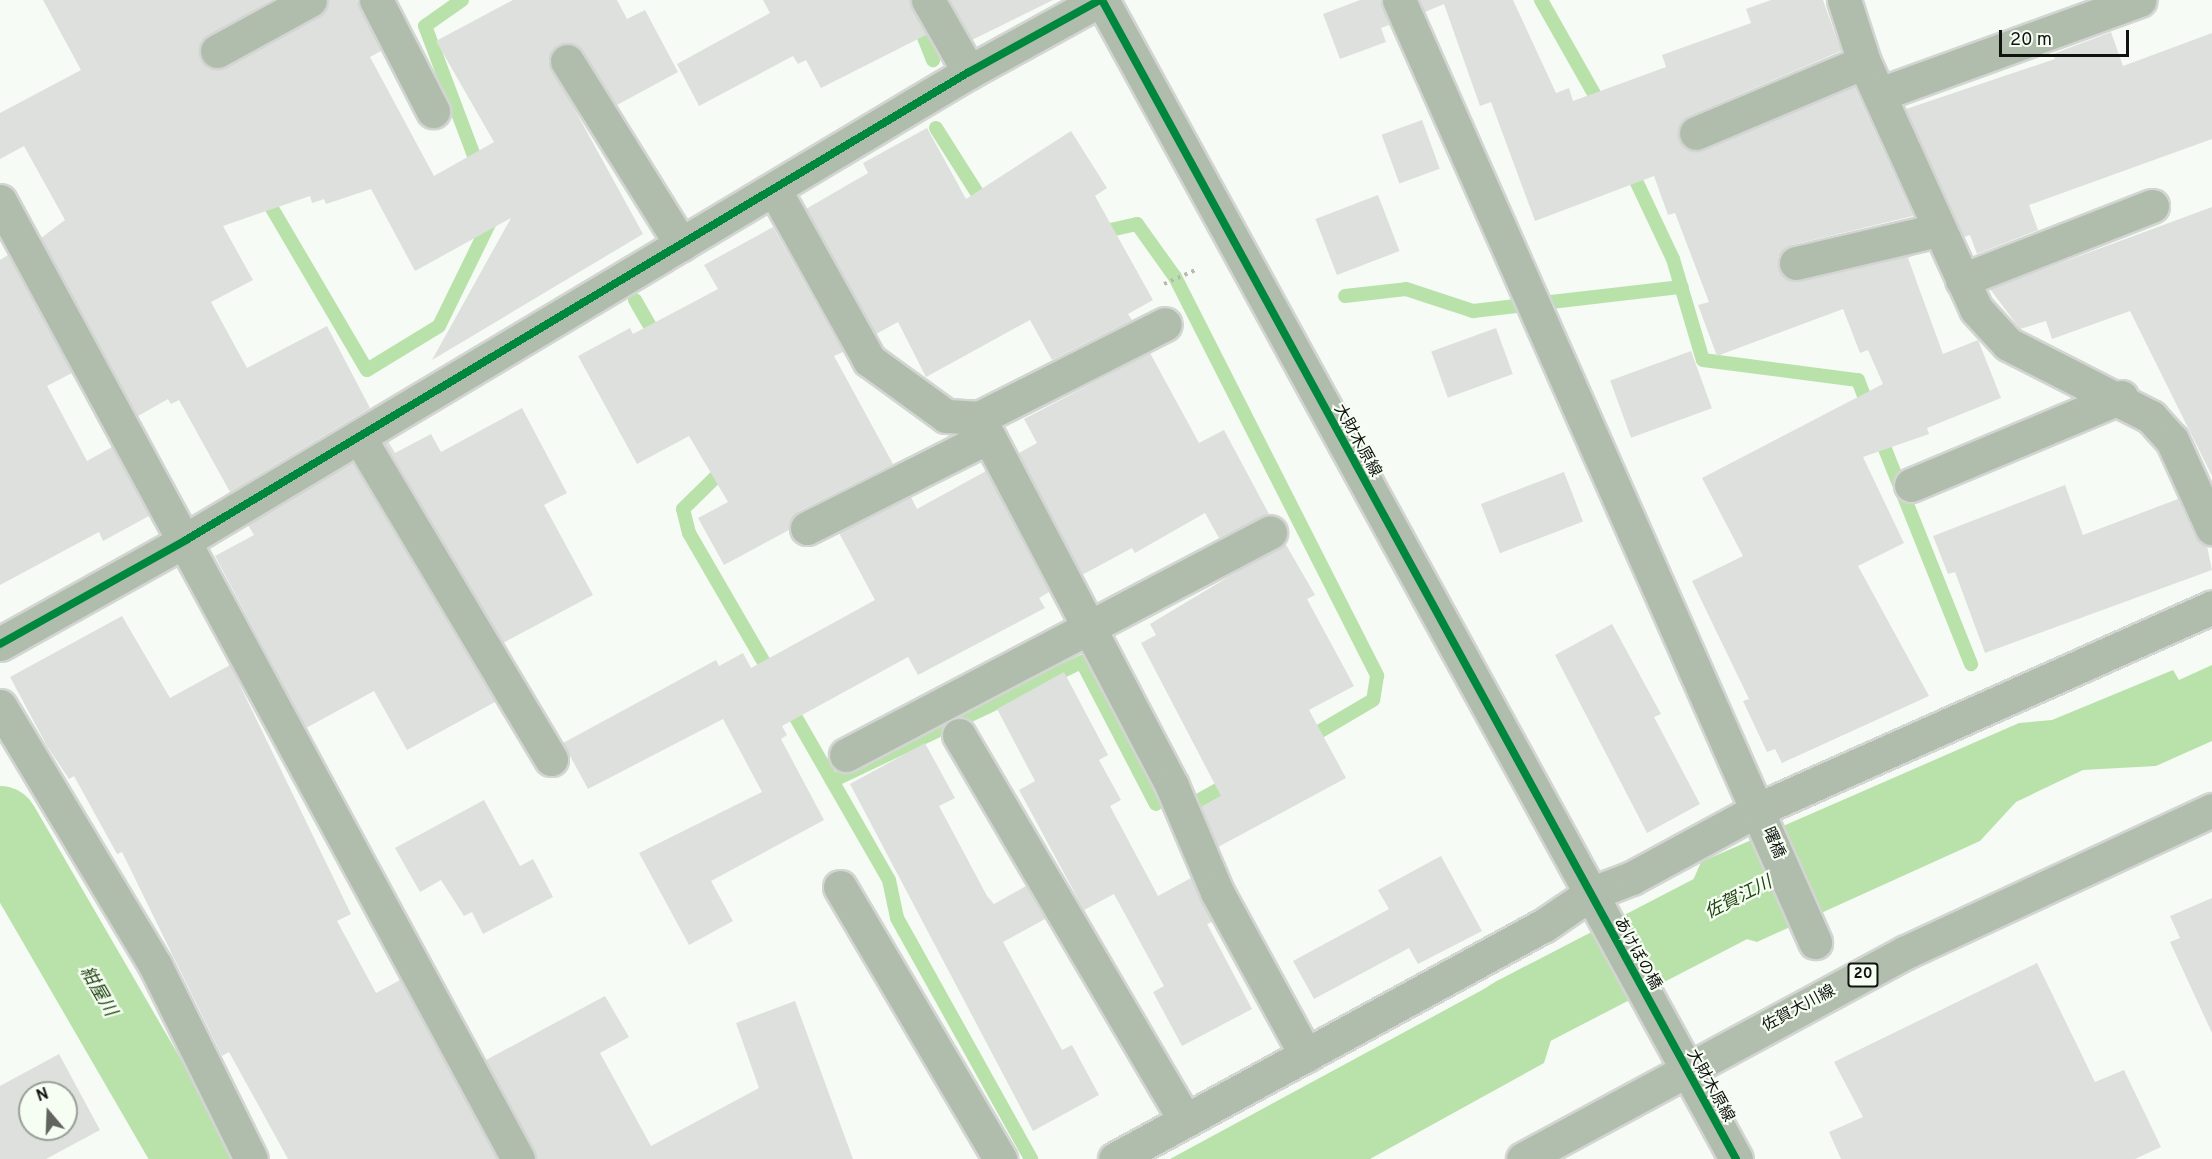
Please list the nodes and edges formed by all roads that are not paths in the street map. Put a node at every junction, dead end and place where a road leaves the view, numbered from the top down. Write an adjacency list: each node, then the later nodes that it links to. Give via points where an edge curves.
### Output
1 (310, 0): 8 (street)
2 (376, 0): 13 (street)
3 (928, 0): 11 (street)
4 (1101, 0): 11 (street); 41 (street, 大財木原線)
5 (1399, 0): 38 (street, 曙橋)
6 (1844, 0): 10 (street)
7 (2139, 0): 12 (street)
8 (218, 51)
9 (567, 61): 19 (street)
10 (1864, 62): 12 (street); 14 (street)
11 (969, 72): 15 (street)
12 (1880, 94): 18 (street)
13 (433, 111)
14 (1696, 133)
15 (774, 189): 19 (street); 24 (street, via 869,360 946,416)
16 (0, 201): 30 (street)
17 (2152, 206): 21 (street)
18 (1938, 230): 20 (street); 21 (street)
19 (681, 244): 25 (street)
20 (1796, 263)
21 (1962, 280): 23 (street, via 1976,309 2008,344)
22 (1165, 324): 24 (street)
23 (2121, 397): 26 (street); 28 (street, via 2151,417 2172,440)
24 (984, 428): 27 (street); 32 (street)
25 (359, 437): 30 (street); 37 (street)
26 (1911, 485)
27 (807, 528)
28 (2212, 528)
29 (1270, 532): 32 (street)
30 (186, 540): 33 (street); 48 (street)
31 (2212, 607): 38 (street)
32 (1090, 626): 36 (street); 44 (street, via 1172,786 1217,892)
33 (0, 644)
34 (0, 706): 47 (street, via 155,965)
35 (959, 735): 46 (street)
36 (846, 755)
37 (551, 759)
38 (1759, 809): 41 (street, via 1632,878); 42 (street, 曙橋)
39 (2212, 810): 45 (main road, 佐賀大川線 / 20, via 1906,952)
40 (840, 887): 49 (street)
41 (1590, 894): 43 (street, あけぼの橋); 44 (street, via 1543,927)
42 (1815, 942)
43 (1662, 1027): 45 (street, 大財木原線)
44 (1306, 1055): 46 (street)
45 (1687, 1073): 51 (main road, 佐賀大川線 / 20); 52 (street, 大財木原線)
46 (1185, 1120): 50 (street)
47 (250, 1159)
48 (518, 1159)
49 (1000, 1159)
50 (1115, 1159)
51 (1522, 1159)
52 (1736, 1159)

